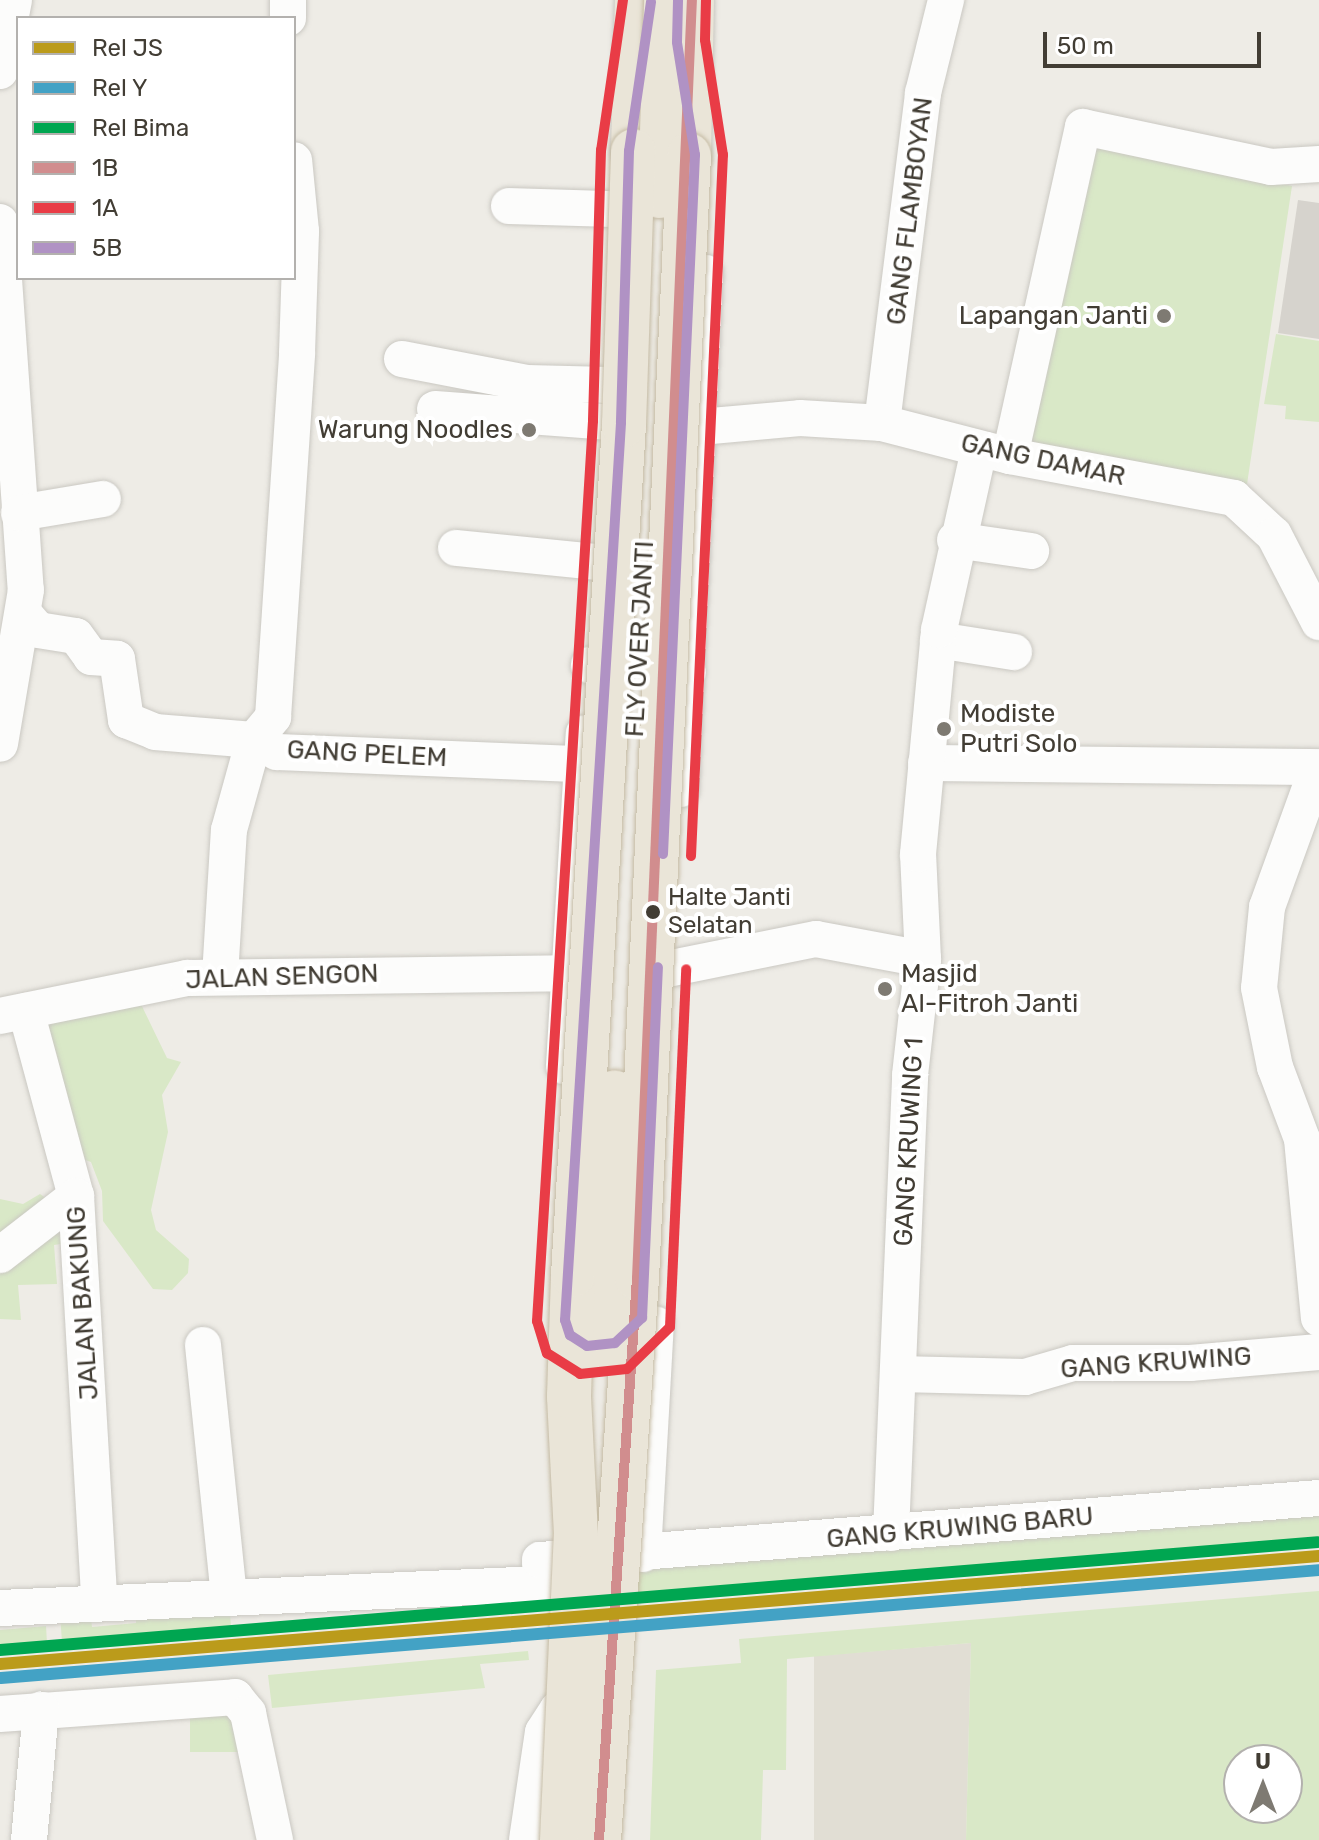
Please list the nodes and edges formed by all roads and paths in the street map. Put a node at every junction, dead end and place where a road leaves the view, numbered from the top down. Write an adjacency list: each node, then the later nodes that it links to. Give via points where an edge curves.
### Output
1 (14, 0): 7 (street)
2 (637, 0): 6 (highway)
3 (666, 0): 53 (highway, FLY OVER JANTI, bridge, via 652,426)
4 (946, 0): 17 (street, GANG FLAMBOYAN, via 923,93)
5 (691, 20): 18 (street, via 709,154); 66 (highway, bridge, via 637,1278 615,1533)
6 (636, 43): 11 (street, via 615,150); 53 (highway, bridge, via 624,425 573,1275 569,1396)
7 (0, 71)
8 (1319, 164): 19 (street, GANG KRUWING 1, via 1271,167 1083,127)
9 (296, 180): 32 (street, via 301,231 297,337 273,717)
10 (509, 206): 11 (street)
11 (613, 209): 14 (street)
12 (0, 222): 21 (street)
13 (402, 359): 14 (street, via 527,383)
14 (609, 385): 16 (street)
15 (435, 409): 16 (street)
16 (607, 422): 25 (street)
17 (882, 423): 18 (street, GANG DAMAR, via 800,418); 19 (street, GANG DAMAR)
18 (700, 427): 31 (street)
19 (995, 452): 22 (street, GANG KRUWING 1); 27 (street, GANG DAMAR, via 1234,498 1274,535)
20 (103, 499): 21 (street)
21 (19, 513): 26 (street)
22 (955, 540): 24 (street); 28 (street, GANG KRUWING 1)
23 (456, 548): 25 (street)
24 (1031, 551)
25 (597, 562): 30 (street)
26 (26, 616): 32 (street, GANG PELEM, via 38,630 76,636 91,657 117,659 126,720 155,732); 33 (street)
27 (1319, 622)
28 (938, 640): 29 (street); 34 (street, GANG KRUWING 1)
29 (1014, 652)
30 (589, 665): 31 (street); 35 (street)
31 (688, 672): 38 (street)
32 (254, 740): 35 (street, GANG PELEM, via 277,752); 40 (street, via 229,830)
33 (0, 744)
34 (926, 763): 36 (street); 37 (street, GANG KRUWING 1, via 918,854)
35 (582, 764): 39 (street)
36 (1318, 768): 42 (street, via 1267,907 1259,988 1275,1067)
37 (923, 959): 38 (street, via 816,939); 50 (street, GANG KRUWING 1, via 910,1075)
38 (672, 968): 47 (street)
39 (569, 973): 40 (street, JALAN SENGON); 46 (street)
40 (220, 976): 41 (street, JALAN SENGON)
41 (13, 1014): 43 (street, JALAN BAKUNG)
42 (1314, 1190): 45 (street)
43 (76, 1196): 44 (street); 56 (street, JALAN BAKUNG)
44 (0, 1255)
45 (1319, 1318)
46 (551, 1322): 47 (street, via 568,1354 604,1362 641,1343); 53 (street)
47 (656, 1324): 53 (street); 54 (street)
48 (203, 1345): 55 (street)
49 (1319, 1352): 50 (street, GANG KRUWING, via 1190,1363 1073,1363 1025,1377)
50 (898, 1374): 52 (street, GANG KRUWING 1)
51 (1319, 1498): 52 (street, GANG KRUWING BARU)
52 (891, 1533): 54 (street, GANG KRUWING BARU)
53 (586, 1550): 54 (street, GANG KRUWING BARU); 55 (street, GANG KRUWING BARU, via 540,1560 541,1584); 64 (highway, bridge)
54 (643, 1554)
55 (229, 1596): 56 (street)
56 (99, 1600): 57 (street)
57 (0, 1608)
58 (41, 1710): 59 (street); 60 (street); 61 (street, via 235,1697 248,1713)
59 (0, 1714)
60 (29, 1840)
61 (275, 1840)
62 (527, 1840): 67 (street, via 543,1732 568,1705 587,1718 596,1736)
63 (553, 1840): 65 (street)
64 (562, 1840)
65 (579, 1840)
66 (599, 1840)
67 (616, 1840)

